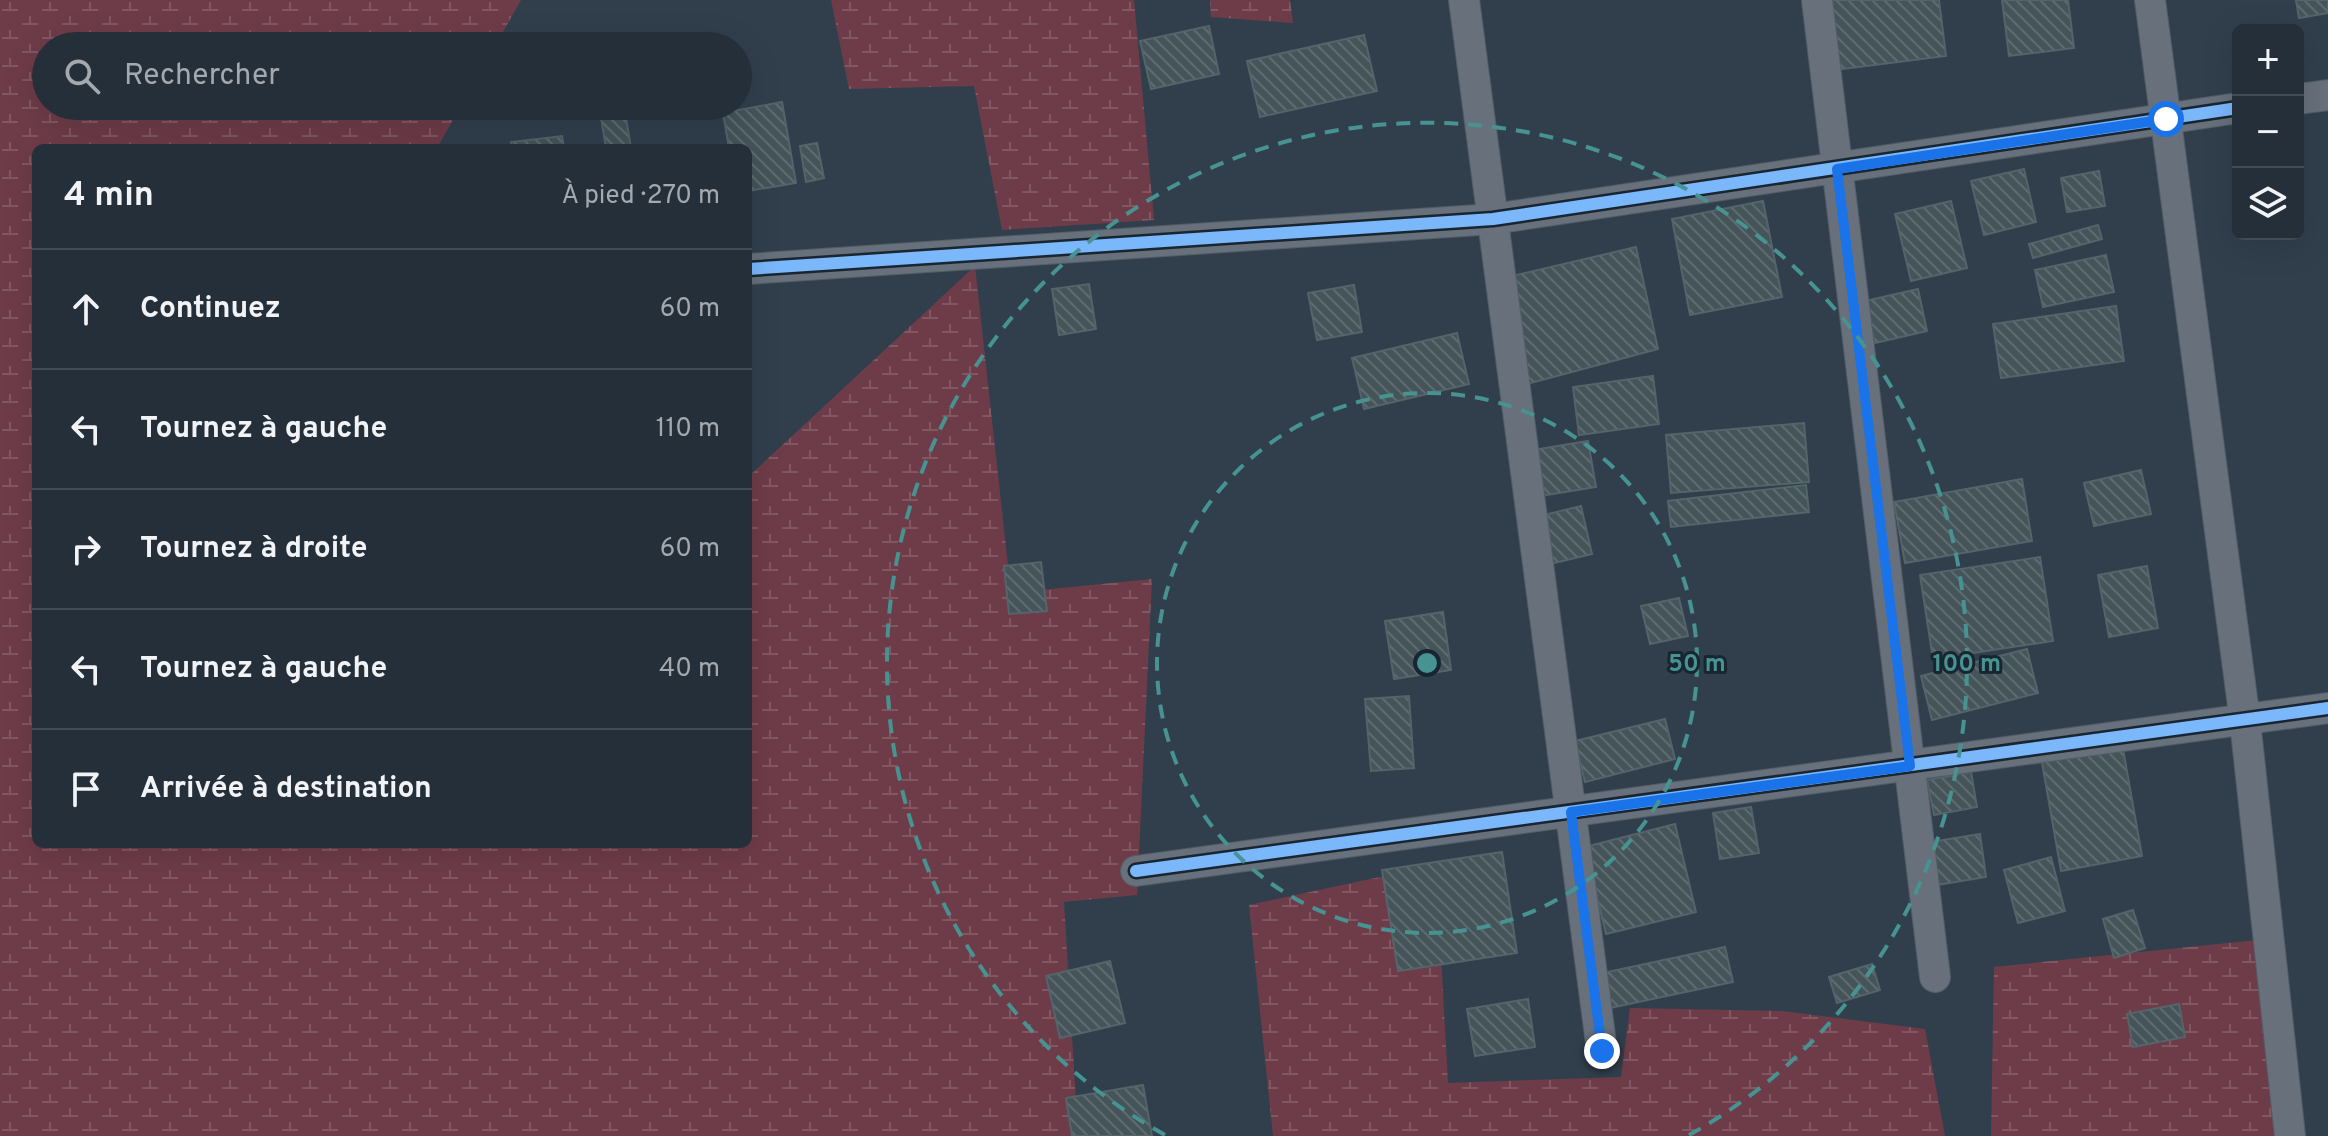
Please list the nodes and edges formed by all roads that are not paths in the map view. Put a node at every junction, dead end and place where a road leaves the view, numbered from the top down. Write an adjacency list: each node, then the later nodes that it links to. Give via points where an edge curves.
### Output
1 (1464, 0): 9 (street)
2 (1817, 0): 8 (street)
3 (2150, 0): 7 (street)
4 (2328, 95): 5 (street)
5 (2304, 98)
6 (2232, 109): 7 (street)
7 (2166, 119): 8 (street); 12 (street)
8 (1837, 169): 9 (street); 13 (street)
9 (1493, 219): 10 (street); 14 (street)
10 (752, 269)
11 (2328, 708): 12 (street)
12 (2245, 721): 13 (street); 18 (street)
13 (1910, 766): 14 (street); 16 (street)
14 (1571, 812): 15 (street); 17 (street)
15 (1136, 871)
16 (1935, 977)
17 (1602, 1051)
18 (2290, 1136)

